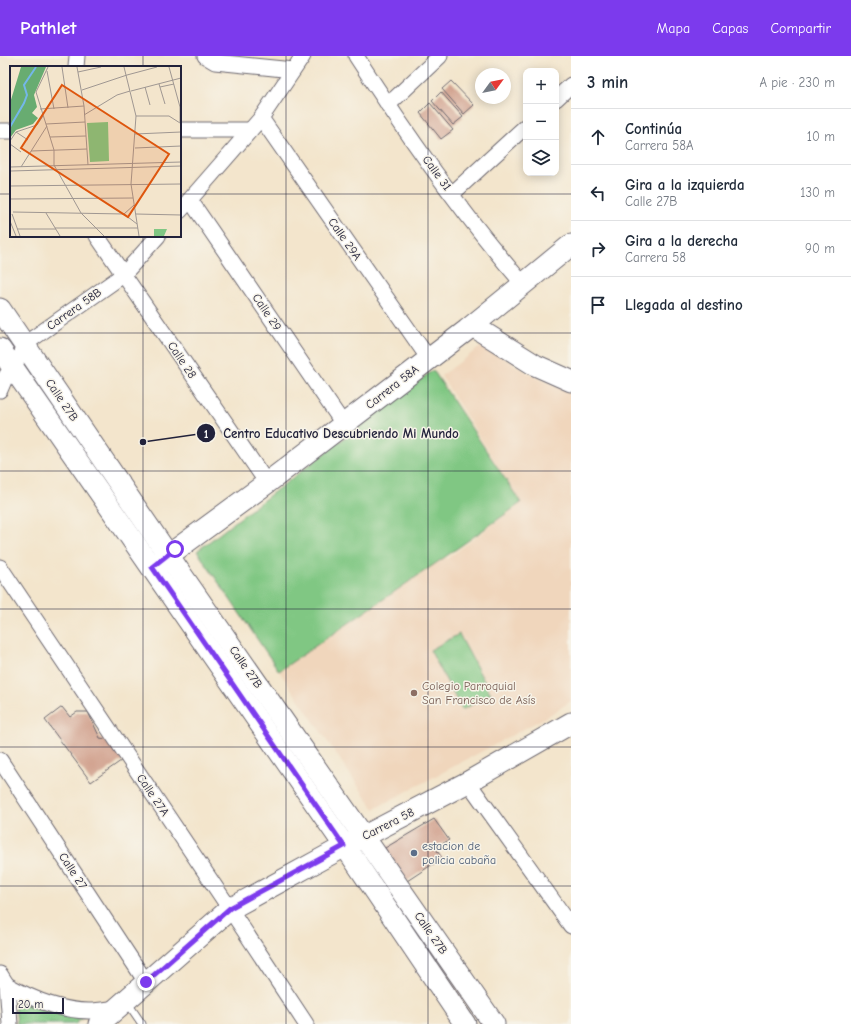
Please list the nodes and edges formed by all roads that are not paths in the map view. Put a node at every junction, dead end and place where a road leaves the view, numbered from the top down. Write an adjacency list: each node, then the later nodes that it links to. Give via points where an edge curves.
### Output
1 (77, 56): 6 (street)
2 (205, 56): 7 (street, via 215,62)
3 (303, 56): 7 (street)
4 (356, 56): 10 (street, Calle 31)
5 (440, 56): 10 (street)
6 (76, 66)
7 (293, 70): 11 (street)
8 (571, 85): 9 (street)
9 (559, 96)
10 (388, 105): 15 (street, Calle 31)
11 (261, 118): 14 (street); 26 (street, Calle 29A)
12 (523, 129): 15 (street)
13 (181, 130): 14 (street)
14 (250, 130): 16 (street)
15 (452, 194): 21 (street, Calle 31)
16 (185, 205): 30 (street, Calle 29)
17 (98, 237): 20 (street, Calle 28)
18 (157, 237): 20 (street, Carrera 58B)
19 (571, 245): 21 (main road, Carrera 58A)
20 (124, 275): 24 (street, Carrera 58B, via 32,339); 31 (street, Calle 28)
21 (524, 285): 23 (main road, Carrera 58A)
22 (0, 309): 24 (main road, Calle 27B)
23 (473, 326): 26 (main road, Carrera 58A); 28 (main road, via 535,365)
24 (26, 348): 27 (street, Carrera 58B); 32 (main road, Calle 27B)
25 (0, 349): 27 (main road, Calle 27B)
26 (429, 359): 30 (main road, Carrera 58A)
27 (12, 366): 29 (street, Carrera 58B); 32 (main road, Calle 27B)
28 (571, 381)
29 (0, 390)
30 (344, 425): 31 (main road, Carrera 58A)
31 (267, 483): 32 (main road, Carrera 58A)
32 (160, 561): 37 (main road, Calle 27B); 38 (main road, Calle 27B)
33 (0, 567): 39 (street, Calle 27A)
34 (569, 729): 36 (main road, Carrera 58)
35 (0, 760): 42 (street, Calle 27)
36 (468, 782): 37 (main road, Carrera 58); 40 (street)
37 (364, 836): 38 (main road, Carrera 58); 49 (main road, Calle 27B)
38 (344, 846): 39 (main road, Carrera 58); 48 (main road, Calle 27B)
39 (230, 908): 42 (main road, Carrera 58); 47 (street, Calle 27A)
40 (571, 926)
41 (3, 980): 43 (street, via 26,996 47,1004 89,1011); 44 (street)
42 (146, 982): 43 (main road, Carrera 58)
43 (122, 1004): 45 (main road, Carrera 58); 46 (lane)
44 (10, 1024)
45 (100, 1024)
46 (142, 1024)
47 (306, 1024)
48 (465, 1024)
49 (494, 1024)

